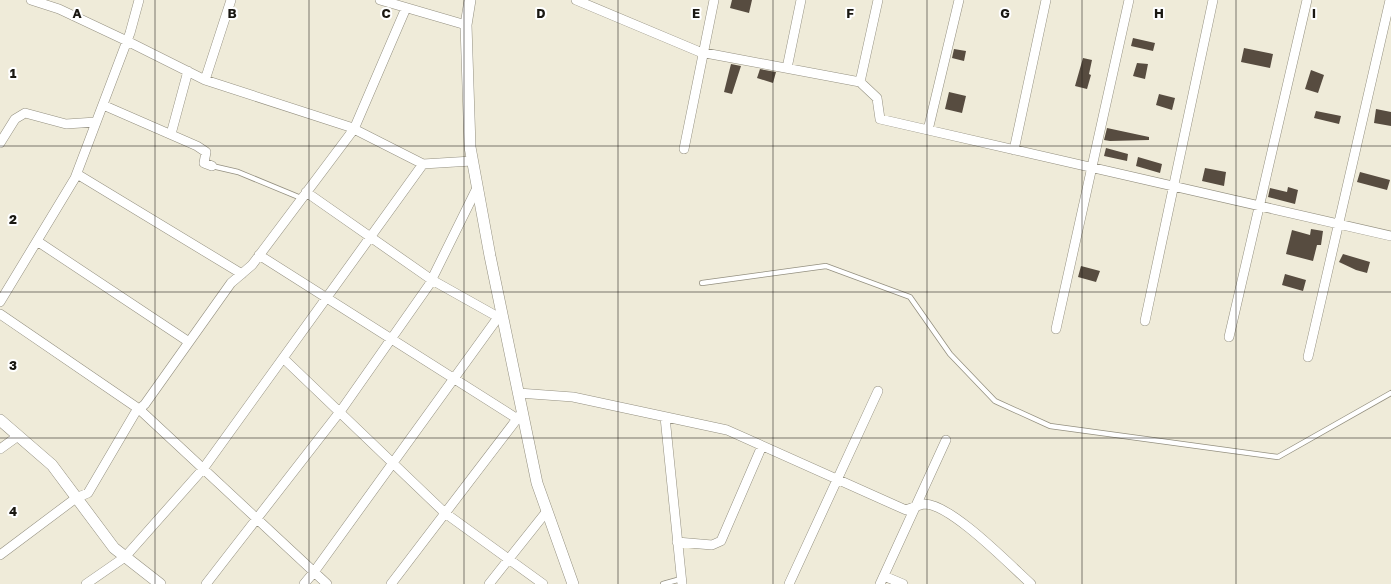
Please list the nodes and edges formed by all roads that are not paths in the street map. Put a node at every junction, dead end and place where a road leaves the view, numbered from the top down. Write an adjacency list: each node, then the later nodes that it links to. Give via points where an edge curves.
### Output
1 (30, 0): 18 (street, via 59,9)
2 (139, 0): 18 (street)
3 (231, 0): 22 (street)
4 (380, 0): 16 (street)
5 (470, 0): 17 (street)
6 (576, 0): 19 (street)
7 (714, 0): 19 (street)
8 (801, 0): 20 (street)
9 (878, 0): 23 (street)
10 (959, 0): 27 (street)
11 (1046, 0): 31 (street)
12 (1129, 0): 35 (street)
13 (1213, 0): 37 (street)
14 (1307, 0): 40 (street)
15 (1390, 0): 41 (street)
16 (406, 8): 17 (street); 26 (street)
17 (466, 25): 32 (street)
18 (127, 41): 21 (street); 24 (street)
19 (703, 52): 20 (street); 30 (street)
20 (787, 68): 23 (street)
21 (188, 71): 22 (street); 28 (street)
22 (205, 80): 26 (street)
23 (860, 82): 27 (street, via 878,98 880,119)
24 (103, 105): 25 (street); 28 (street)
25 (96, 122): 29 (street, via 66,124 25,113 15,119); 36 (street)
26 (354, 129): 33 (street); 39 (street)
27 (928, 130): 31 (street)
28 (171, 134): 34 (street, via 206,152 204,163)
29 (0, 142)
30 (684, 149)
31 (1014, 150): 35 (street)
32 (472, 161): 33 (street); 38 (street)
33 (423, 164): 43 (street)
34 (212, 166): 39 (lane, via 238,172)
35 (1092, 168): 37 (street); 54 (street)
36 (77, 174): 44 (street); 46 (street)
37 (1174, 187): 40 (street); 53 (street)
38 (477, 188): 47 (street); 52 (street)
39 (304, 195): 43 (street); 45 (street)
40 (1259, 206): 41 (street); 55 (street)
41 (1338, 224): 42 (street); 58 (street)
42 (1391, 236)
43 (370, 237): 47 (street); 49 (street)
44 (37, 241): 50 (street); 57 (street)
45 (259, 255): 46 (street); 49 (street)
46 (242, 274): 57 (street, via 231,283)
47 (432, 280): 52 (street); 56 (street)
48 (702, 283): 63 (lane, via 826,266 910,297 950,354 994,401 1050,426 1278,456)
49 (327, 298): 56 (street); 59 (street)
50 (0, 302)
51 (0, 314): 64 (street)
52 (500, 315): 60 (street); 62 (street)
53 (1145, 321)
54 (1056, 329)
55 (1229, 337)
56 (391, 339): 60 (street); 65 (street)
57 (190, 342): 64 (street)
58 (1308, 357)
59 (283, 358): 65 (street); 74 (street)
60 (454, 378): 66 (street); 73 (street)
61 (878, 391): 75 (street)
62 (518, 393): 66 (street); 67 (street, via 573,396)
63 (1391, 393)
64 (139, 409): 74 (street); 76 (street, via 134,413 88,493)
65 (339, 412): 73 (street); 80 (street)
66 (519, 416): 78 (street); 79 (street)
67 (665, 417): 71 (street, via 727,430); 81 (street)
68 (0, 420): 69 (street)
69 (18, 436): 72 (street); 76 (street, via 52,465)
70 (946, 440): 77 (street)
71 (762, 446): 75 (street); 81 (street, via 721,541 712,545)
72 (0, 449)
73 (393, 463): 79 (street); 85 (street)
74 (203, 469): 80 (street); 83 (street)
75 (838, 479): 77 (street, via 906,510); 98 (street)
76 (76, 498): 82 (street); 83 (street, via 114,548)
77 (915, 507): 86 (street); 100 (street, via 924,504 940,508 959,519)
78 (547, 511): 84 (street); 96 (street)
79 (445, 513): 84 (street); 93 (street)
80 (257, 519): 85 (street); 90 (street)
81 (677, 542): 87 (street)
82 (0, 555)
83 (125, 557): 88 (street); 89 (street)
84 (509, 559): 94 (street); 95 (street)
85 (314, 572): 91 (street); 92 (street)
86 (882, 580): 99 (street)
87 (681, 582): 97 (lane)
88 (86, 584)
89 (160, 584)
90 (206, 584)
91 (304, 584)
92 (327, 584)
93 (391, 584)
94 (489, 584)
95 (543, 584)
96 (573, 584)
97 (663, 584)
98 (790, 584)
99 (902, 584)
100 (1031, 584)

